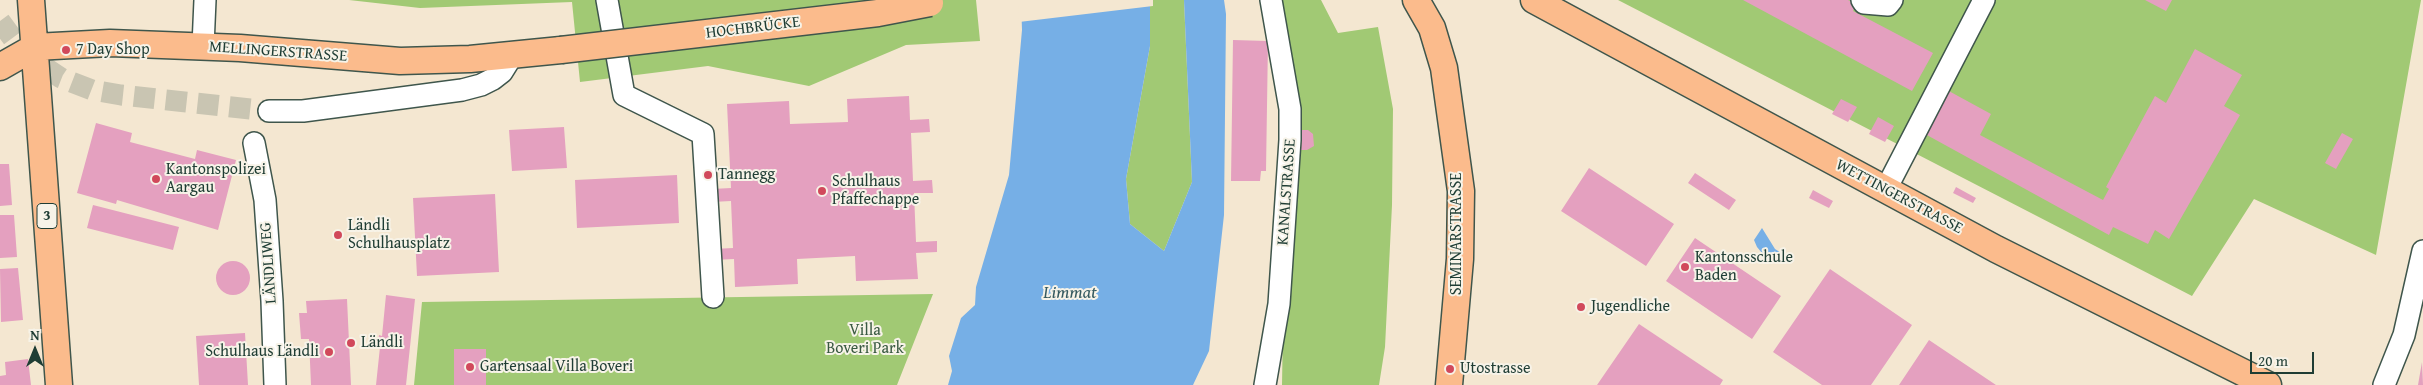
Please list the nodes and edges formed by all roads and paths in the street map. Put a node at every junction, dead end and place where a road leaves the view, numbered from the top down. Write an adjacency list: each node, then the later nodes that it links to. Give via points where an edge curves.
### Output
1 (31, 0): 12 (main road, 3)
2 (607, 0): 21 (street, via 624,95 703,134)
3 (944, 0): 13 (main road, HOCHBRÜCKE, bridge, via 878,13)
4 (1271, 0): 24 (street, KANALSTRASSE, via 1290,109 1290,140 1279,304)
5 (1416, 0): 25 (main road, SEMINARSTRASSE, via 1432,28 1444,68 1461,191 1460,259)
6 (1534, 0): 19 (main road, WETTINGERSTRASSE)
7 (1862, 0): 8 (street, via 1864,3 1888,5)
8 (1892, 0)
9 (1984, 0): 19 (street)
10 (207, 1): 11 (street)
11 (203, 46): 12 (main road, MELLINGERSTRASSE, via 110,43); 15 (main road, MELLINGERSTRASSE, via 400,61)
12 (36, 48): 14 (street); 16 (main road, MELLINGERSTRASSE); 22 (main road, 3)
13 (561, 50): 15 (main road, MELLINGERSTRASSE)
14 (0, 54)
15 (512, 56): 17 (street, via 493,79 462,90 304,111)
16 (0, 67)
17 (269, 111)
18 (254, 142): 23 (street, LÄNDLIWEG, via 265,200)
19 (1886, 190): 26 (main road, WETTINGERSTRASSE, via 1996,249)
20 (2423, 251): 27 (street, via 2404,335)
21 (713, 297)
22 (59, 385)
23 (274, 385)
24 (1265, 385)
25 (1448, 385)
26 (2268, 385)
27 (2384, 385)

